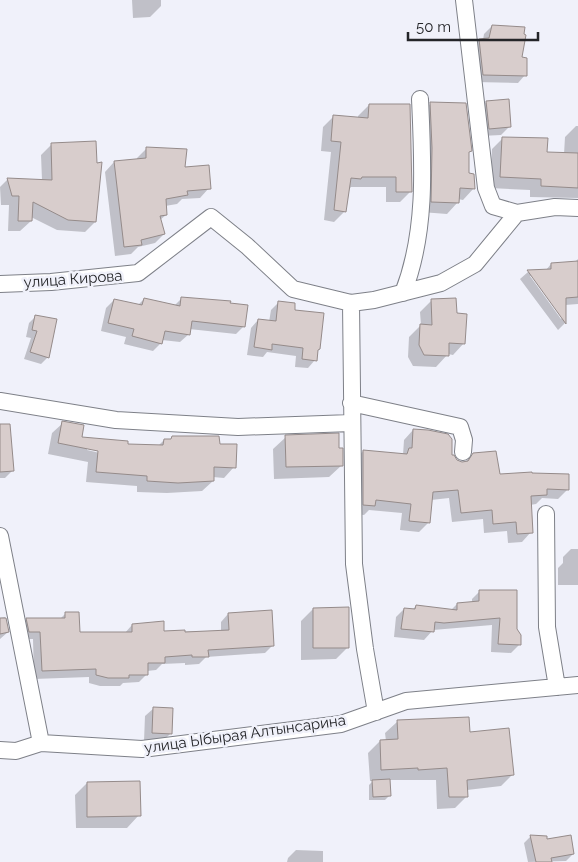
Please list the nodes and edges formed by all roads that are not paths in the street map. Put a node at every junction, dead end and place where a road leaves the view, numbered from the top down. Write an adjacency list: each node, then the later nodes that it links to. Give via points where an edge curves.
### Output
1 (464, 0): 4 (street, via 486,188 492,206)
2 (420, 99): 6 (street, via 421,204 411,273)
3 (578, 208): 4 (street, via 555,207)
4 (517, 212): 6 (street, улица Кирова, via 475,264 441,283)
5 (0, 284): 7 (street, улица Кирова, via 138,273 211,218 292,288)
6 (403, 293): 7 (street, улица Кирова)
7 (351, 303): 9 (street)
8 (0, 401): 10 (street, via 116,420 238,427)
9 (351, 403): 10 (street); 11 (street, via 460,427)
10 (351, 423): 16 (street, via 354,564)
11 (464, 452)
12 (546, 514): 14 (street, via 548,627)
13 (0, 536): 17 (street)
14 (556, 686): 15 (street, улица Ыбырая Алтынсарина); 16 (street, улица Ыбырая Алтынсарина, via 406,701)
15 (578, 686)
16 (376, 712): 17 (street, улица Ыбырая Алтынсарина, via 341,724 142,749)
17 (41, 743): 18 (street, улица Ыбырая Алтынсарина, via 16,752)
18 (0, 750)

